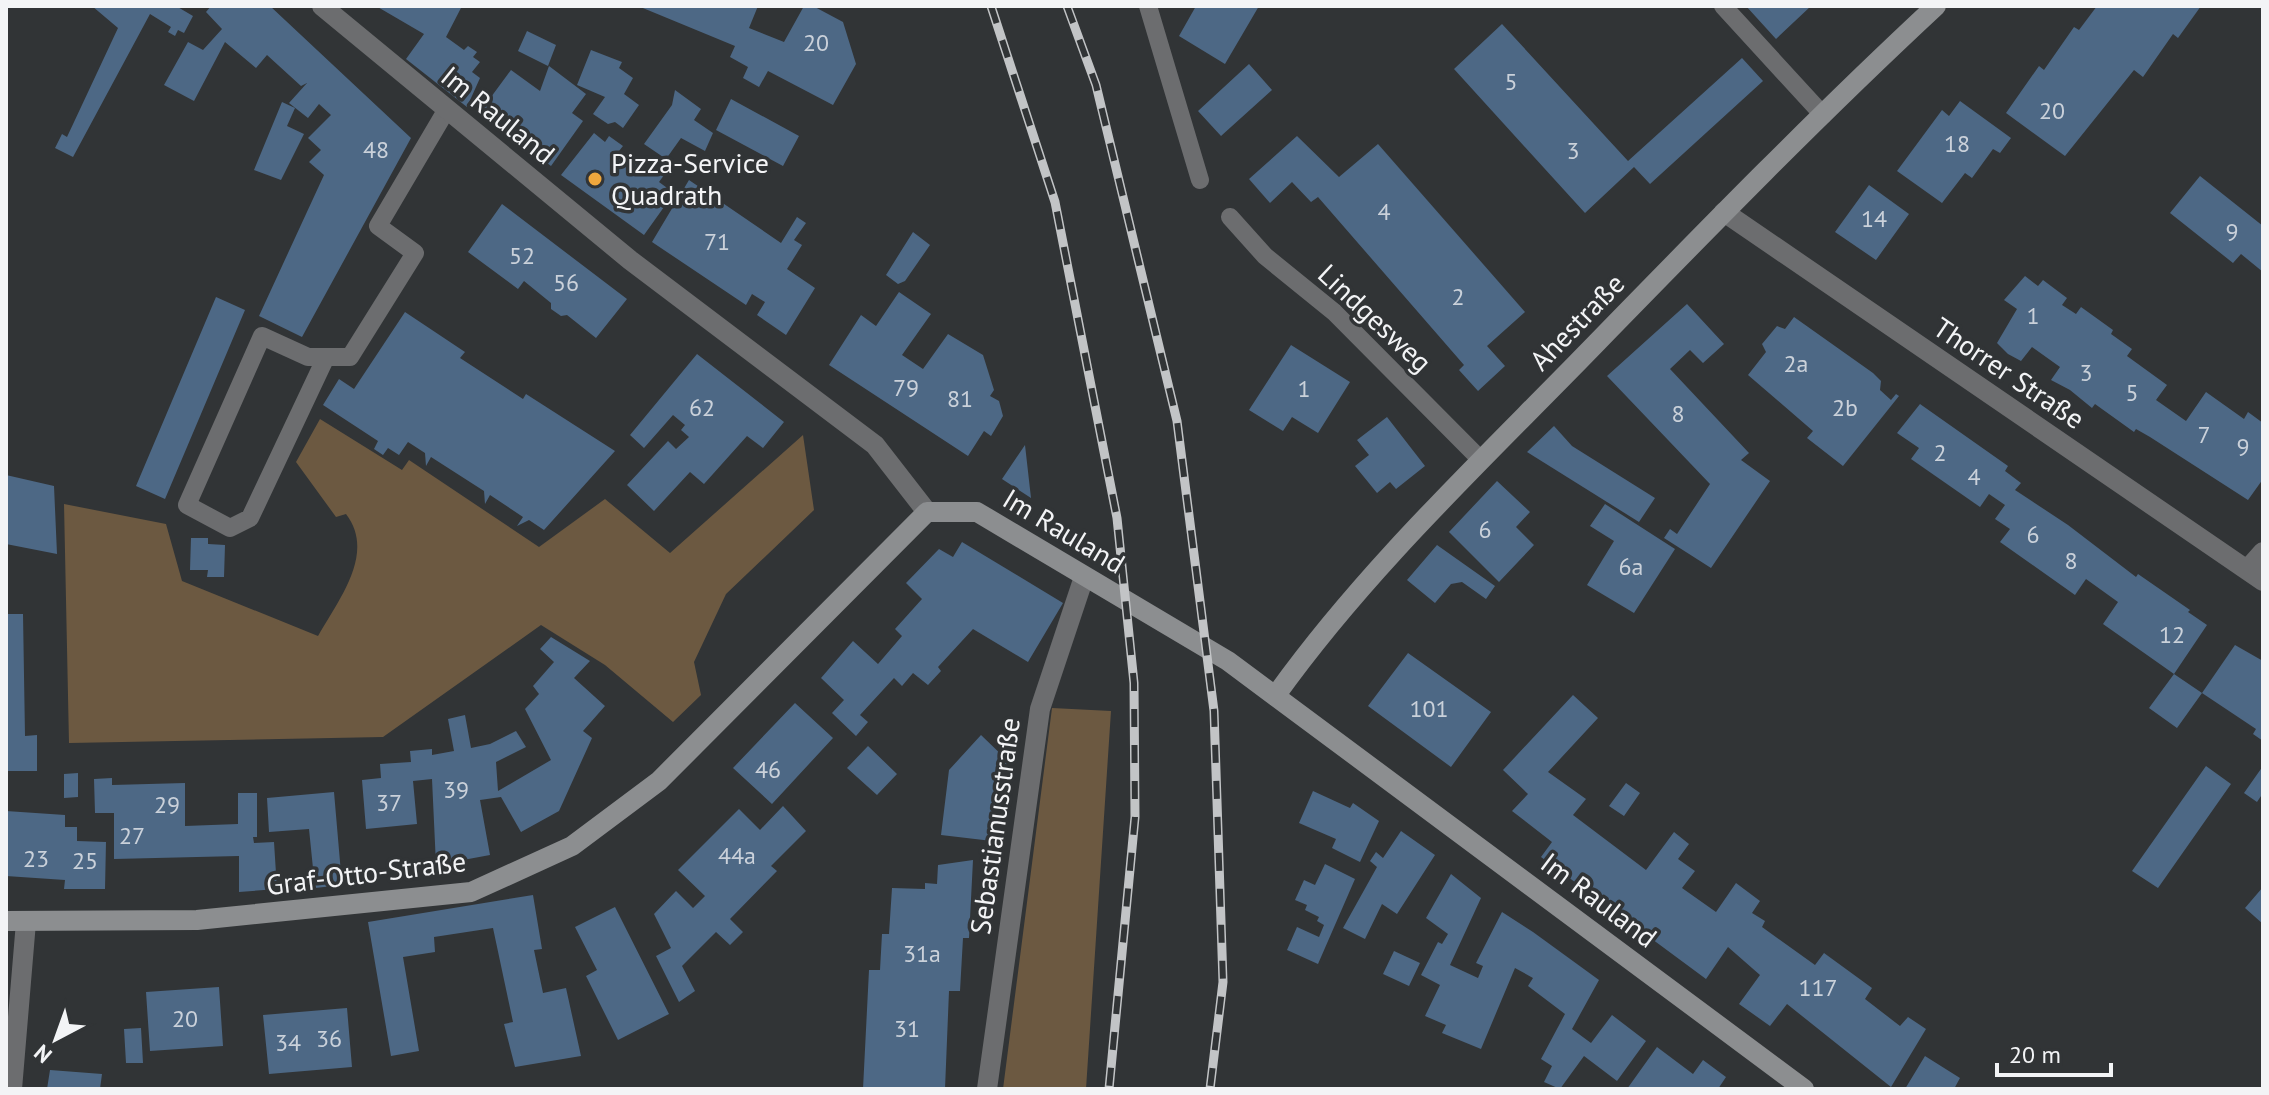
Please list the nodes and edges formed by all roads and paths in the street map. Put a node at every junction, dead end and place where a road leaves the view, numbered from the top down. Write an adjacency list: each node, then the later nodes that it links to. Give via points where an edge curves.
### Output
1 (322, 6): 5 (street, Im Rauland)
2 (1148, 6): 7 (lane)
3 (1723, 6): 6 (lane)
4 (1936, 6): 6 (street, Ahestraße)
5 (447, 109): 10 (lane, via 378,226 415,253 350,357); 12 (street, Im Rauland, via 630,260 875,445)
6 (1823, 115): 8 (street, Ahestraße)
7 (1200, 180)
8 (1724, 212): 11 (street, Ahestraße); 14 (street, Thorrer Straße)
9 (1230, 217): 11 (lane, Lindgesweg, via 1265,256 1334,312)
10 (326, 357): 10 (lane, via 308,357 262,336 187,505 230,528 250,518)
11 (1481, 460): 16 (street, Ahestraße, via 1348,605)
12 (927, 512): 15 (street, Im Rauland, via 977,512); 17 (street, Graf-Otto-Straße, via 659,781 572,846 471,892 197,920)
13 (2263, 552): 14 (street)
14 (2255, 575)
15 (1084, 577): 16 (street, Im Rauland); 19 (street, Sebastianusstraße, via 1040,709)
16 (1276, 695): 20 (street, Im Rauland)
17 (16, 922): 18 (street)
18 (12, 1089)
19 (987, 1089)
20 (1804, 1089)

